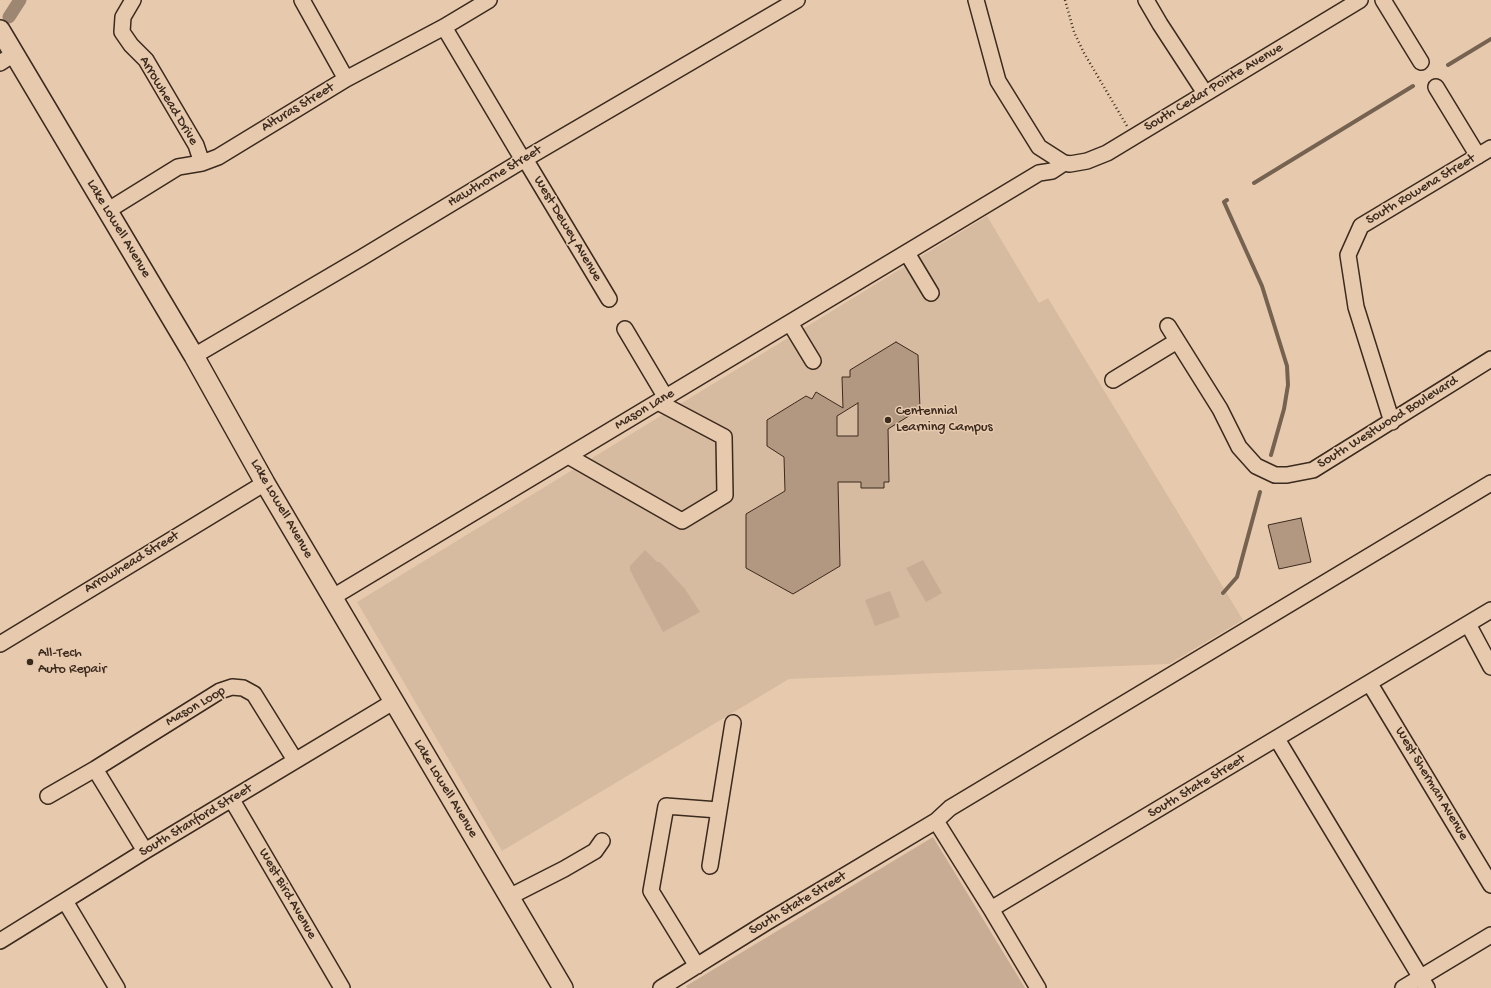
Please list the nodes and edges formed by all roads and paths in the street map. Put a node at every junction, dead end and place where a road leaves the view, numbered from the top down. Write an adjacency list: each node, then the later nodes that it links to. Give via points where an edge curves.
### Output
1 (133, 0): 21 (street, Arrowhead Drive, via 123,17 122,32 146,60 196,145)
2 (302, 0): 14 (street)
3 (488, 0): 10 (street, Alturas Street)
4 (797, 0): 20 (street, Hawthorne Street)
5 (976, 0): 22 (street, via 998,81 1039,148)
6 (1065, 0): 17 (path, via 1074,32 1084,54)
7 (1146, 0): 16 (street)
8 (1360, 0): 16 (street, South Cedar Pointe Avenue)
9 (1383, 0): 13 (street)
10 (444, 26): 14 (street, Alturas Street); 20 (street, West Dewey Avenue)
11 (0, 30): 12 (main road, Lake Lowell Avenue)
12 (7, 59): 23 (main road, Lake Lowell Avenue)
13 (1421, 62)
14 (346, 79): 21 (street, Alturas Street, via 218,157)
15 (1436, 87): 19 (street)
16 (1205, 93): 17 (street, South Cedar Pointe Avenue)
17 (1134, 137): 22 (street, South Cedar Pointe Avenue, via 1101,156 1087,161)
18 (1491, 148): 19 (street, South Rowena Street)
19 (1478, 156): 36 (street, South Rowena Street, via 1361,226 1348,255 1356,307)
20 (524, 160): 26 (street, West Dewey Avenue); 31 (street, Hawthorne Street)
21 (202, 162): 23 (street, Alturas Street, via 178,167)
22 (1064, 163): 24 (street, Mason Lane, via 1052,171 1039,172)
23 (107, 210): 31 (main road, Lake Lowell Avenue)
24 (907, 253): 25 (street); 27 (street, Mason Lane)
25 (931, 293)
26 (609, 299)
27 (790, 323): 33 (street); 35 (street, Mason Lane)
28 (1168, 326): 30 (street, South Westwood Boulevard)
29 (625, 328): 35 (street)
30 (1177, 341): 34 (street); 36 (street, South Westwood Boulevard, via 1220,409 1239,447 1256,466 1276,475 1287,476 1313,470)
31 (194, 356): 38 (main road, Lake Lowell Avenue)
32 (1491, 359): 36 (street, South Westwood Boulevard)
33 (813, 361)
34 (1113, 380)
35 (662, 400): 37 (street, Mason Lane); 37 (street, via 724,437 725,495 682,522)
36 (1392, 422)
37 (568, 456): 40 (street, Mason Lane)
38 (265, 483): 40 (main road, Lake Lowell Avenue); 43 (street, Arrowhead Street)
39 (1491, 483): 54 (street, South State Street, via 950,808)
40 (333, 597): 46 (main road, Lake Lowell Avenue)
41 (1491, 610): 42 (street, South State Street)
42 (1468, 624): 44 (street); 45 (street, South State Street)
43 (0, 644)
44 (1491, 666)
45 (1370, 684): 48 (street, South State Street); 58 (street, West Sherman Avenue)
46 (393, 702): 49 (street, South Stanford Street); 59 (main road, Lake Lowell Avenue)
47 (733, 723): 53 (street)
48 (1278, 739): 61 (street, South State Street); 65 (street)
49 (295, 760): 50 (street, Mason Loop, via 254,694 243,688 232,687 220,691); 52 (street, South Stanford Street)
50 (95, 769): 51 (street, Mason Loop); 56 (street)
51 (48, 796)
52 (232, 800): 56 (street, South Stanford Street); 67 (street, West Bird Avenue)
53 (718, 810): 57 (street); 64 (street, via 666,806 652,891)
54 (936, 821): 61 (street); 64 (street, South State Street)
55 (602, 841): 59 (street, via 595,851)
56 (145, 851): 60 (street, South Stanford Street)
57 (710, 866)
58 (1491, 885)
59 (509, 897): 68 (main road, Lake Lowell Avenue)
60 (65, 901): 63 (street, South Stanford Street); 66 (street)
61 (991, 909): 70 (street)
62 (1491, 935): 65 (street)
63 (0, 941)
64 (697, 966): 69 (street, South State Street)
65 (1424, 983): 71 (street)
66 (117, 988)
67 (342, 988)
68 (563, 988)
69 (661, 988)
70 (1038, 988)
71 (1403, 988)

